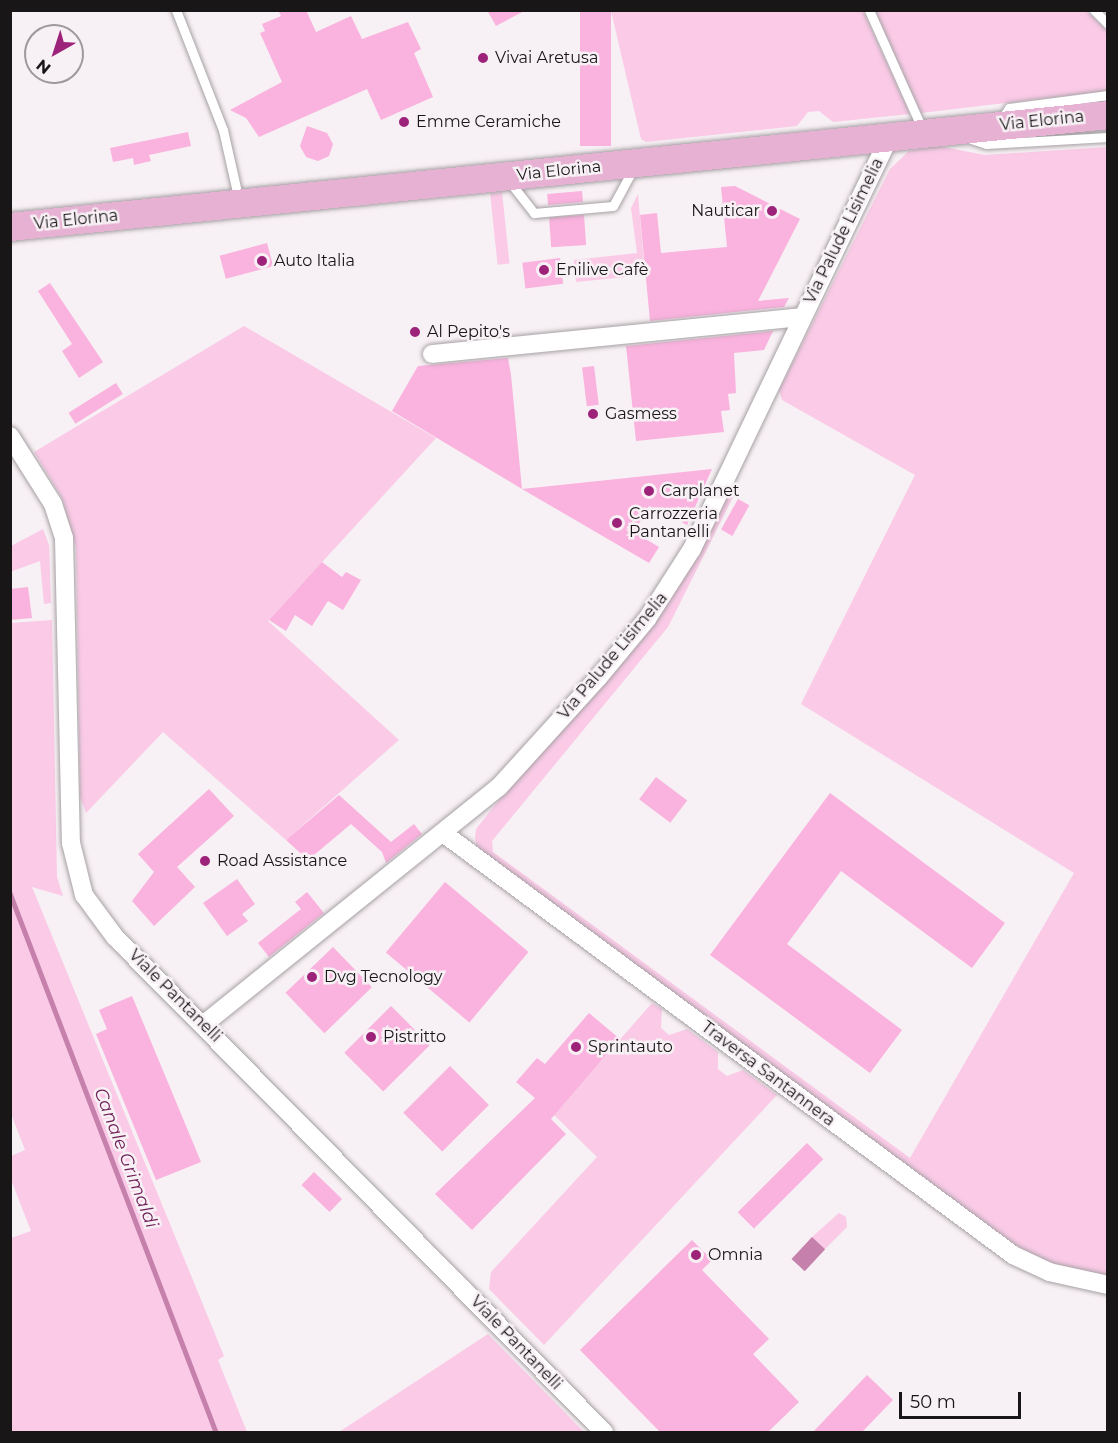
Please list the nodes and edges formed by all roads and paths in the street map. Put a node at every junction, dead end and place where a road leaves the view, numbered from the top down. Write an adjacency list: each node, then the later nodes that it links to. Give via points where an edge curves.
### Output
1 (176, 10): 13 (lane, via 223,130)
2 (869, 10): 8 (lane)
3 (1094, 10): 4 (lane)
4 (1107, 24)
5 (1107, 95): 7 (lane, via 1009,108)
6 (1107, 115): 7 (main road, Via Elorina)
7 (997, 126): 8 (main road, Via Elorina)
8 (935, 132): 9 (lane, via 986,144); 10 (main road, Via Elorina)
9 (1107, 138)
10 (888, 139): 11 (main road, Via Elorina); 15 (street, Via Palude Lisimelia)
11 (636, 164): 12 (main road, Via Elorina); 12 (lane, via 613,206 534,213)
12 (506, 177): 13 (main road, Via Elorina)
13 (239, 203): 14 (main road, Via Elorina)
14 (10, 227)
15 (802, 317): 16 (street); 18 (street, Via Palude Lisimelia, via 692,549 670,587 598,678 499,787)
16 (432, 354)
17 (10, 436): 19 (street, Viale Pantanelli, via 52,504 64,538 71,843 78,879 98,917)
18 (443, 833): 19 (street, Via Palude Lisimelia); 20 (street, Traversa Santannera, via 1012,1255 1049,1272)
19 (204, 1024): 21 (street, Viale Pantanelli)
20 (1107, 1285)
21 (604, 1432)

